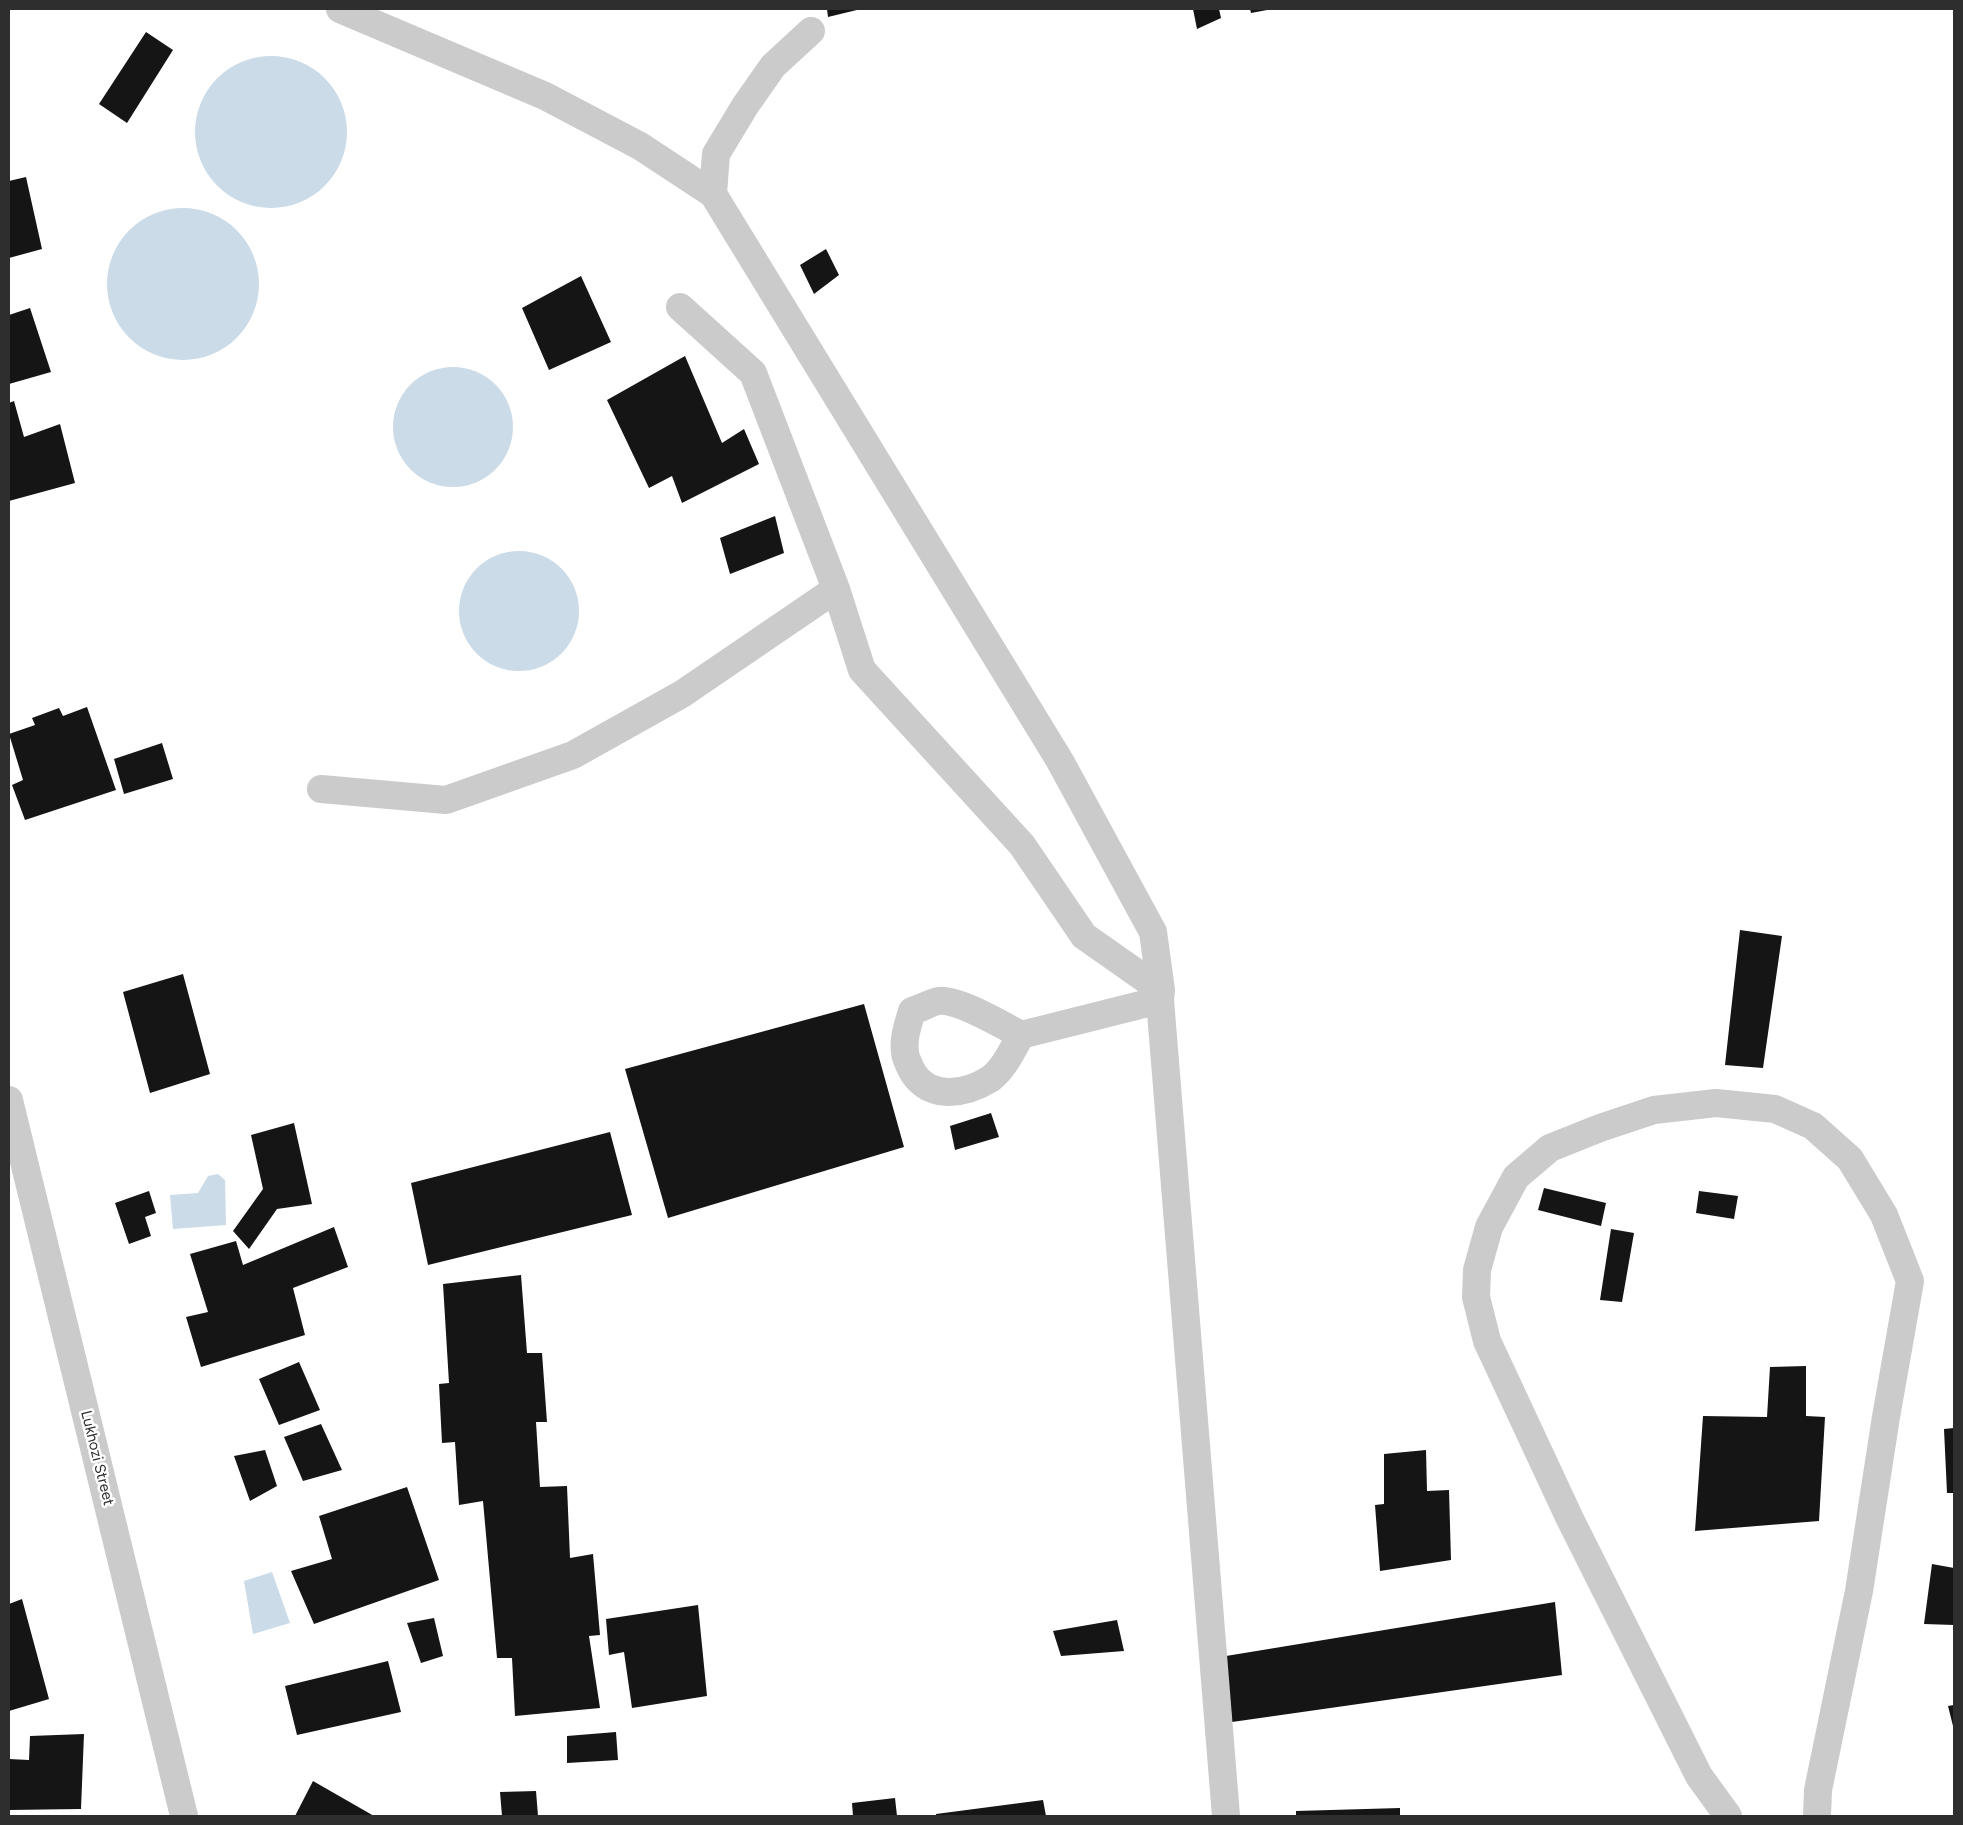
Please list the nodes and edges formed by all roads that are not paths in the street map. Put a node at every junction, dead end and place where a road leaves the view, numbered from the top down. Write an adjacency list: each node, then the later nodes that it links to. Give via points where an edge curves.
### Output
1 (340, 9): 3 (street, via 544,96 640,146)
2 (811, 30): 3 (street, via 773,66 716,154)
3 (713, 194): 7 (street, via 1060,761 1153,932)
4 (680, 307): 5 (street, via 753,373)
5 (836, 589): 6 (street, via 682,694 573,755 446,800); 7 (street, via 862,670 1022,845 1084,936)
6 (321, 789)
7 (1160, 995): 8 (street); 11 (street)
8 (1021, 1035)
9 (9, 1100): 10 (street, Lukhozi Street)
10 (184, 1816)
11 (1226, 1816)
12 (1728, 1816): 13 (street, via 1699,1776 1570,1519 1487,1341 1476,1297 1477,1270 1489,1227 1516,1177 1550,1148 1654,1110 1716,1103 1775,1109 1813,1126 1850,1159 1884,1215 1910,1281 1859,1591 1818,1790)
13 (1817, 1816)

